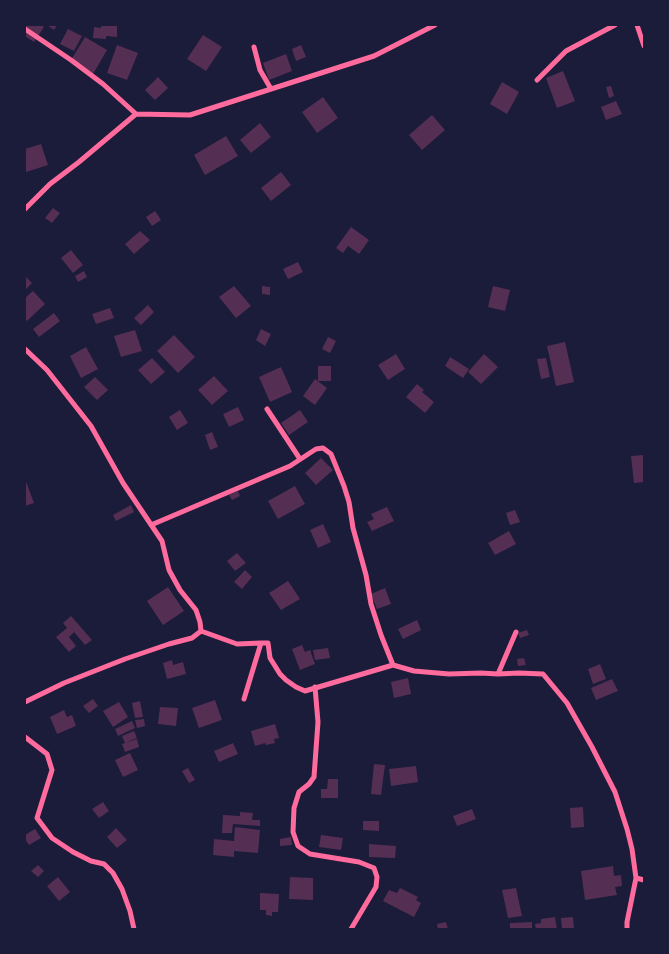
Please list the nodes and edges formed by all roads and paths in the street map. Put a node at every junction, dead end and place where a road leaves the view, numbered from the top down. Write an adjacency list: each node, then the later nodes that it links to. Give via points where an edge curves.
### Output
1 (435, 25): 8 (street, via 374,56)
2 (615, 25): 7 (street, via 566,51)
3 (637, 25): 5 (street)
4 (25, 29): 9 (street, via 71,60)
5 (644, 46)
6 (254, 47): 8 (street, via 260,70)
7 (537, 80)
8 (271, 89): 9 (street, via 190,116)
9 (136, 114): 10 (street, via 50,184)
10 (25, 209)
11 (25, 350): 14 (street, via 47,370 91,426)
12 (267, 409): 13 (street)
13 (300, 459): 14 (street); 18 (street, via 316,449 323,448 331,454 349,502 371,604)
14 (151, 525): 15 (street, via 162,541 169,570 196,610)
15 (201, 631): 17 (street, via 237,644); 22 (street, via 192,638 125,659)
16 (516, 632): 19 (street)
17 (261, 643): 20 (street, via 268,643 270,658 286,680 305,691); 21 (street)
18 (393, 665): 19 (street, via 449,674); 20 (street)
19 (498, 674): 24 (street, via 543,674 567,703 615,792 632,849)
20 (316, 687): 27 (street, via 318,722 314,777 299,792 294,808 293,832 298,846 310,854 359,862 374,868 376,887)
21 (244, 699)
22 (25, 702)
23 (25, 737): 26 (street, via 47,754 52,770 37,818 52,838 91,861 104,864 114,873)
24 (636, 878): 25 (street); 28 (street)
25 (644, 880)
26 (134, 929)
27 (351, 929)
28 (628, 929)

